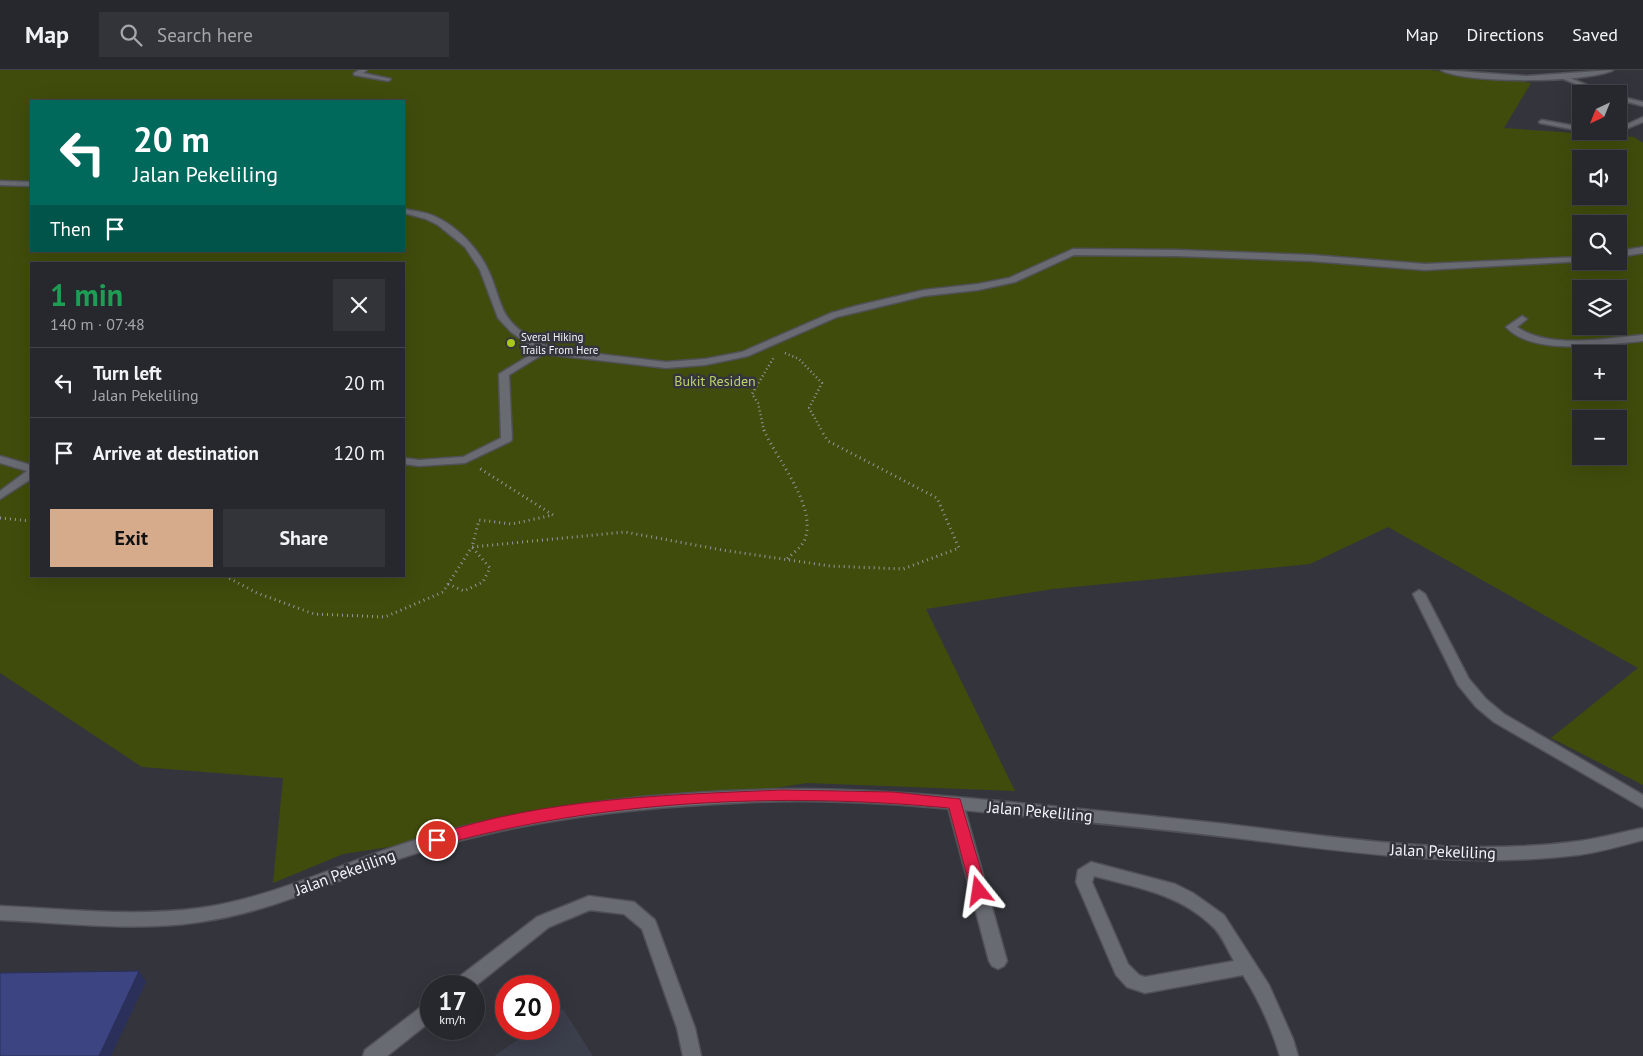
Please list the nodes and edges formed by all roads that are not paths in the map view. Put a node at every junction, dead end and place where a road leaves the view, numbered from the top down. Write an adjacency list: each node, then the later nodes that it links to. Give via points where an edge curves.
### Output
1 (364, 70): 5 (street, via 356,74)
2 (1444, 70): 4 (street, via 1498,77)
3 (1610, 70): 4 (street)
4 (1563, 77): 6 (street)
5 (388, 79)
6 (1583, 85)
7 (1628, 100): 8 (street)
8 (1643, 104)
9 (1643, 120): 11 (street)
10 (1542, 122): 12 (street)
11 (1628, 126)
12 (1572, 127)
13 (0, 183): 14 (street)
14 (30, 184)
15 (405, 211): 21 (street, via 442,223 468,246 484,270 508,325)
16 (1643, 250): 17 (street)
17 (1627, 253)
18 (1572, 260): 21 (street, via 1425,268 1311,258 1073,252 999,283 924,293 834,315 784,338 728,358 666,365)
19 (1522, 319): 20 (street, via 1511,327 1539,341 1560,343)
20 (1643, 338)
21 (545, 349): 23 (street, via 504,374 507,439 465,460)
22 (0, 459): 24 (street)
23 (405, 461)
24 (30, 469)
25 (30, 475): 26 (street)
26 (0, 496)
27 (1419, 594): 28 (street, via 1463,682 1481,703 1499,718)
28 (1643, 802)
29 (955, 803): 30 (street, Jalan Pekeliling, via 1425,853 1493,854 1579,848); 31 (street, Jalan Pekeliling, via 893,797 782,795 640,802 491,825 419,845 278,897 199,916 141,918); 32 (street)
30 (1643, 834)
31 (0, 913)
32 (998, 961)
33 (1247, 966): 33 (street, via 1218,920 1187,898 1169,889 1090,869 1084,874 1084,882 1122,969 1138,983 1144,985); 38 (street, via 1263,992)
34 (475, 975): 37 (street, via 543,922 589,904 628,907 649,925 686,1028)
35 (420, 1019): 36 (street)
36 (372, 1056)
37 (692, 1056)
38 (1289, 1056)

